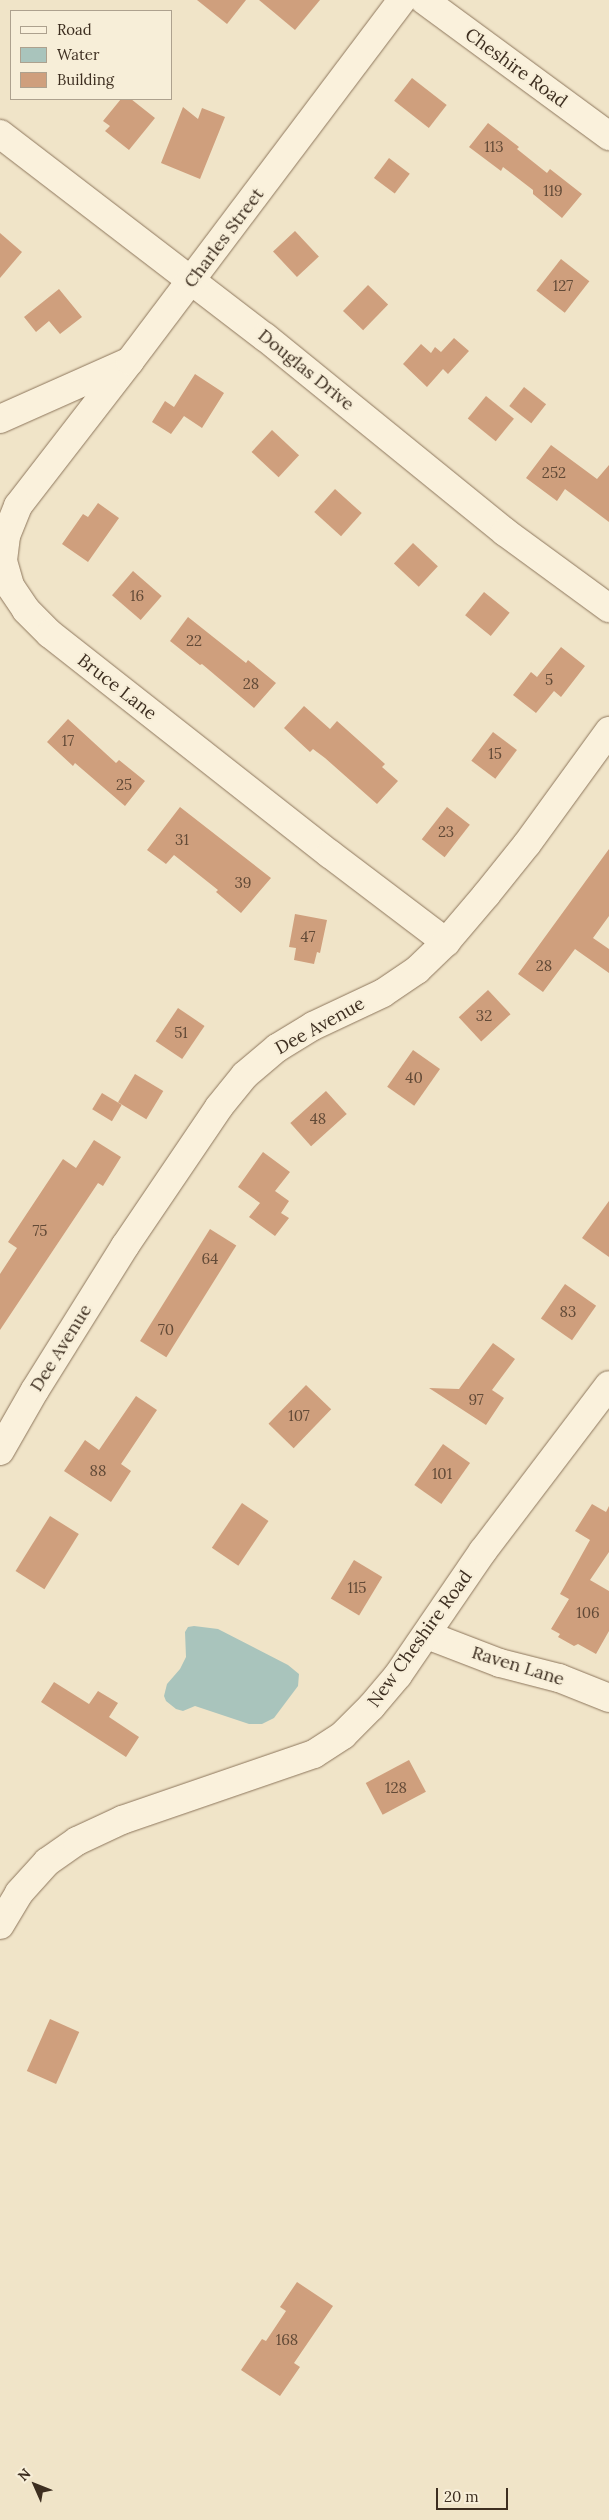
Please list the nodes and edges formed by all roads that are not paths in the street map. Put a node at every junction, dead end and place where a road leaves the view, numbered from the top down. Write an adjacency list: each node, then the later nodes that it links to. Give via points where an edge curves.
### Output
1 (402, 0): 5 (street, Charles Street)
2 (424, 0): 4 (street, Cheshire Road)
3 (0, 134): 5 (street, Douglas Drive)
4 (609, 136)
5 (192, 280): 6 (street, Charles Street); 8 (street, Douglas Drive, via 506,532)
6 (130, 361): 7 (street, Charles Street); 10 (street, Bruce Lane, via 18,506 6,536 3,561 10,586 26,610 50,634)
7 (0, 419)
8 (609, 608)
9 (609, 731): 10 (street, Dee Avenue, via 526,844)
10 (446, 942): 12 (street, Dee Avenue, via 417,970 383,993 313,1026 277,1048 245,1075 219,1107 120,1254)
11 (609, 1385): 13 (street, New Cheshire Road, via 483,1551)
12 (0, 1451)
13 (426, 1635): 14 (street, Raven Lane, via 500,1663 559,1678); 15 (street, New Cheshire Road, via 371,1707 343,1735 314,1754 122,1820 77,1841 47,1862 19,1893)
14 (609, 1698)
15 (0, 1926)

